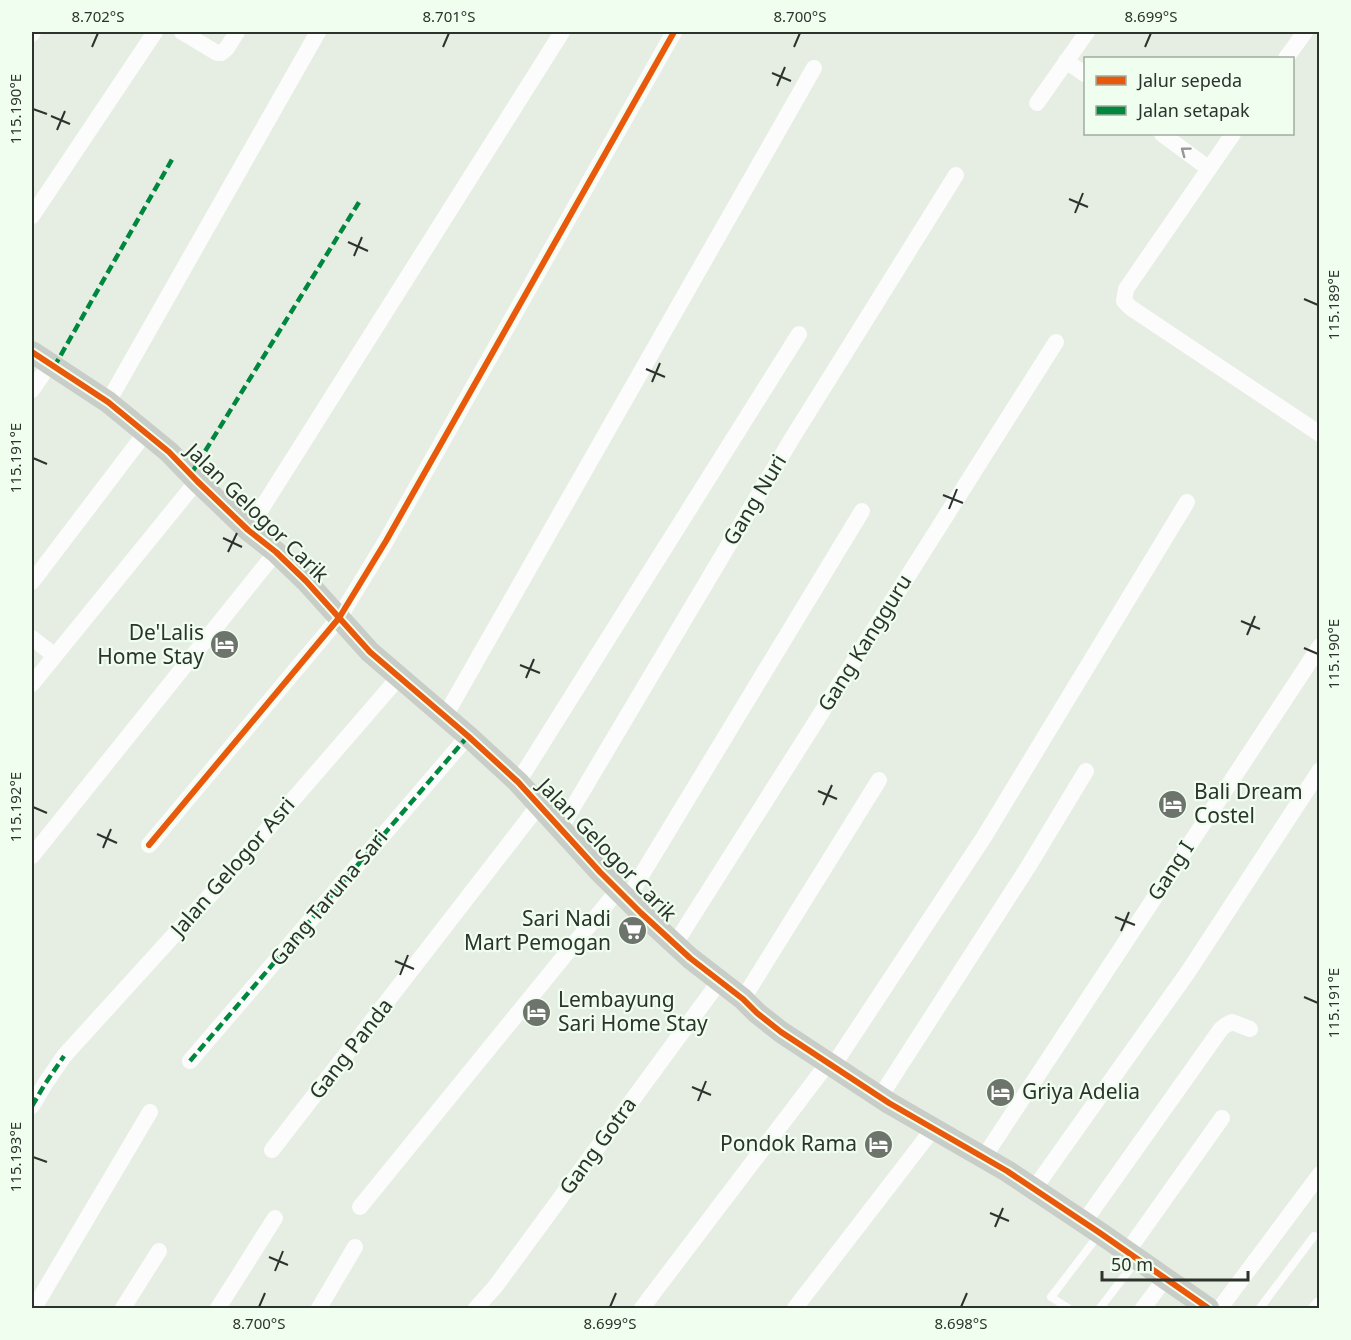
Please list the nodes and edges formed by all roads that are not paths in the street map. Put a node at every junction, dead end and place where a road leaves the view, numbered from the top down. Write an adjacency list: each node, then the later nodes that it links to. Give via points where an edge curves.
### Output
1 (155, 32): 18 (street)
2 (182, 32): 3 (street, via 221,53)
3 (237, 32)
4 (318, 32): 23 (street)
5 (562, 32): 29 (street)
6 (674, 32): 32 (street)
7 (1087, 32): 10 (street)
8 (1305, 32): 9 (street)
9 (1287, 57)
10 (1066, 60): 12 (street); 13 (street)
11 (814, 69): 38 (street)
12 (1084, 74)
13 (1037, 103)
14 (1163, 135): 16 (street, one-way to 14)
15 (1232, 135): 16 (street)
16 (1208, 168): 25 (street, via 1126,289 1124,301)
17 (956, 175): 45 (street, Gang Nuri, via 791,440)
18 (32, 216)
19 (799, 334): 43 (street)
20 (1056, 342): 49 (street, Gang Kangguru)
21 (41, 358): 22 (street); 23 (street, Jalan Gelogor Carik)
22 (32, 390)
23 (108, 402): 24 (street, Jalan Gelogor Carik)
24 (146, 432): 26 (street, Jalan Gelogor Carik); 31 (street)
25 (1320, 434)
26 (197, 481): 29 (street, Jalan Gelogor Carik); 35 (street)
27 (1187, 502): 54 (street, via 984,837)
28 (862, 511): 48 (street)
29 (248, 530): 30 (street, Jalan Gelogor Carik)
30 (276, 552): 32 (street, Jalan Gelogor Carik); 47 (street)
31 (32, 582)
32 (339, 618): 36 (street, Jalan Gelogor Carik, via 370,652); 46 (street)
33 (32, 638): 35 (street)
34 (1320, 646): 61 (street, Gang I)
35 (54, 655): 37 (street)
36 (400, 676): 38 (street, Jalan Gelogor Carik); 56 (street, Jalan Gelogor Asri, via 214,891 64,1056)
37 (32, 684)
38 (444, 716): 39 (street, Jalan Gelogor Carik)
39 (468, 736): 43 (street, Jalan Gelogor Carik); 53 (street, Gang Taruna Sari)
40 (1086, 771): 55 (street)
41 (1320, 771): 63 (street, via 1188,972)
42 (879, 780): 51 (street)
43 (518, 782): 44 (street, Jalan Gelogor Carik)
44 (539, 805): 45 (street, Jalan Gelogor Carik); 60 (street, Gang Panda)
45 (560, 829): 48 (street, Jalan Gelogor Carik)
46 (149, 845)
47 (32, 856)
48 (622, 894): 49 (street, Jalan Gelogor Carik); 64 (street)
49 (675, 944): 50 (street, Jalan Gelogor Carik)
50 (718, 981): 51 (street, Jalan Gelogor Carik); 76 (street, Gang Gotra)
51 (742, 999): 54 (street, Jalan Gelogor Carik)
52 (1250, 1029): 66 (street, via 1232,1022 1221,1029)
53 (190, 1061)
54 (830, 1065): 55 (street, Jalan Gelogor Carik); 77 (street)
55 (880, 1097): 59 (street, Jalan Gelogor Carik)
56 (32, 1106)
57 (150, 1112): 72 (street)
58 (1222, 1118): 70 (street)
59 (933, 1129): 61 (street, Jalan Gelogor Carik); 78 (street)
60 (272, 1150)
61 (984, 1157): 63 (street, Jalan Gelogor Carik)
62 (1320, 1174): 83 (street)
63 (1034, 1190): 66 (street, Jalan Gelogor Carik)
64 (360, 1207)
65 (275, 1218): 74 (street)
66 (1092, 1227): 70 (street, Jalan Gelogor Carik); 79 (lane, via 1051,1297)
67 (1314, 1236): 84 (lane)
68 (355, 1247): 75 (street)
69 (159, 1251): 73 (street)
70 (1132, 1255): 71 (street, Jalan Gelogor Carik); 80 (lane)
71 (1165, 1278): 81 (street); 82 (street, Jalan Gelogor Carik)
72 (34, 1308)
73 (123, 1308)
74 (218, 1308)
75 (319, 1308)
76 (476, 1308)
77 (642, 1308)
78 (795, 1308)
79 (1068, 1308)
80 (1100, 1308)
81 (1143, 1308)
82 (1208, 1308)
83 (1220, 1308)
84 (1260, 1308)

